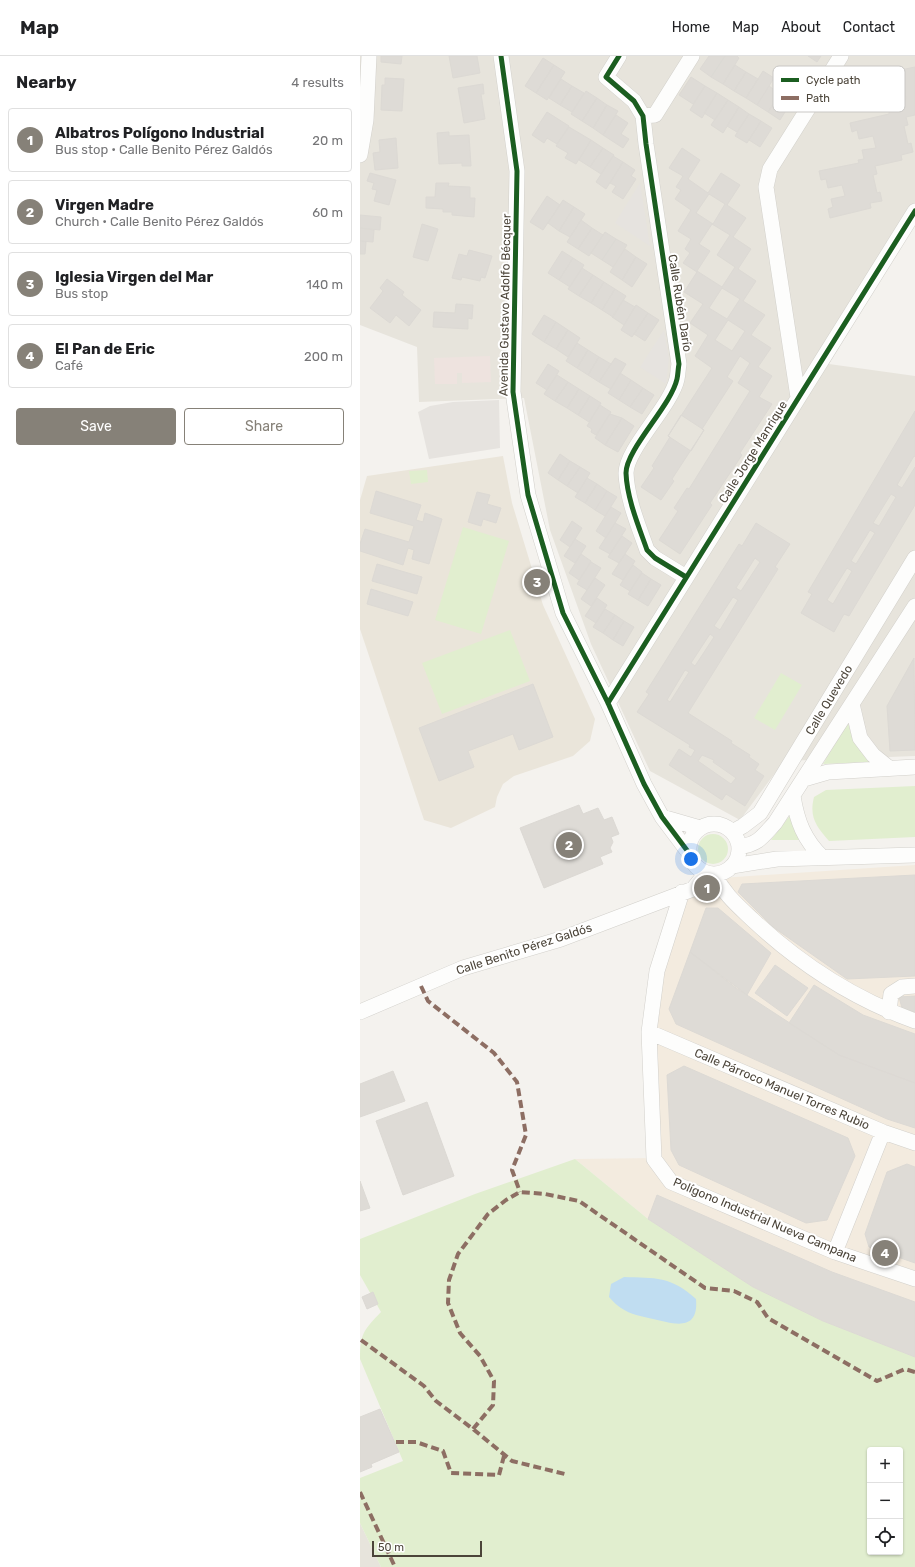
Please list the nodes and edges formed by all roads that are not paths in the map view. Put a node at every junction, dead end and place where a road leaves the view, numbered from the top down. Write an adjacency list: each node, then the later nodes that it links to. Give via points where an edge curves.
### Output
1 (369, 56): 9 (street, via 366,120)
2 (501, 56): 15 (street, Avenida Gustavo Adolfo Bécquer, via 517,171 513,392 528,494 563,613)
3 (619, 56): 8 (street, via 606,77 634,101)
4 (692, 56): 8 (street, via 655,115)
5 (841, 56): 6 (street, Calle Jorge Manrique)
6 (835, 66)
7 (806, 112): 11 (street, Calle Jorge Manrique, via 770,169 766,187)
8 (643, 116): 13 (street, Calle Rubén Darío, via 679,364 677,380 630,458 626,472 628,489 647,550 655,558)
9 (360, 155)
10 (915, 211): 11 (street, Calle Jorge Manrique)
11 (798, 397): 13 (street, Calle Jorge Manrique)
12 (915, 558): 23 (street, Calle Quevedo, via 760,813)
13 (686, 577): 15 (street, Calle Jorge Manrique)
14 (915, 606): 16 (street, Calle Quevedo)
15 (608, 703): 21 (street, Avenida Gustavo Adolfo Bécquer, via 644,784)
16 (852, 704): 18 (street, via 860,738); 19 (street, Calle Quevedo)
17 (915, 767): 18 (street)
18 (889, 768): 19 (street, via 828,772)
19 (804, 779): 20 (street, Calle Quevedo)
20 (793, 796): 24 (street, Calle Quevedo, via 775,823 759,840); 27 (street, via 801,830 811,846)
21 (662, 817): 22 (street); 25 (street, Avenida Gustavo Adolfo Bécquer)
22 (700, 828): 23 (street, via 716,824 725,826); 25 (street, via 689,841)
23 (732, 832): 24 (street)
24 (739, 849): 28 (street); 29 (street)
25 (689, 853): 30 (street, via 693,864)
26 (915, 856): 27 (street)
27 (823, 858): 28 (street)
28 (777, 859): 29 (street)
29 (732, 866): 30 (street, via 722,873)
30 (710, 874): 31 (street, Calle Benito Pérez Galdós, via 692,889); 34 (street, via 723,892 780,945 827,978)
31 (682, 892): 33 (street, Calle Benito Pérez Galdós, via 561,939 463,968); 36 (street, Polígono Industrial Nueva Campana, via 657,971)
32 (915, 986): 34 (street, via 902,987 891,994)
33 (360, 1012)
34 (889, 1012): 35 (street)
35 (915, 1021)
36 (649, 1032): 37 (street, Calle Párroco Manuel Torres Rubio); 39 (street, Polígono Industrial Nueva Campana, via 654,1159 672,1182)
37 (883, 1132): 38 (street, Calle Párroco Manuel Torres Rubio); 39 (street)
38 (915, 1143)
39 (835, 1252): 40 (street, Polígono Industrial Nueva Campana)
40 (915, 1279)

